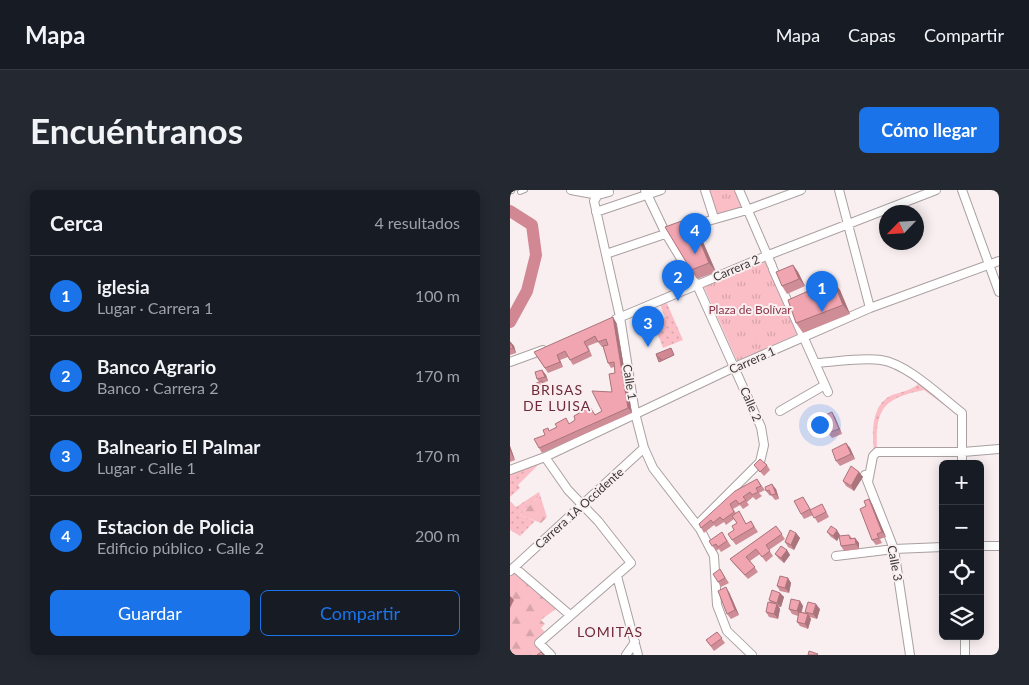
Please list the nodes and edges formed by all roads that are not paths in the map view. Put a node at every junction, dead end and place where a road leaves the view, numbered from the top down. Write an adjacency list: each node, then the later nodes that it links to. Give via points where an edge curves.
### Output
1 (525, 190): 11 (lane)
2 (571, 190): 12 (street)
3 (661, 190): 13 (street)
4 (704, 190): 17 (street)
5 (739, 190): 15 (street)
6 (801, 190): 15 (street)
7 (839, 190): 18 (street)
8 (936, 190): 18 (street, Carrera 2)
9 (962, 190): 23 (street)
10 (609, 191): 12 (street); 14 (street)
11 (520, 192)
12 (597, 192): 16 (street, Calle 1, via 594,201)
13 (646, 192): 14 (street); 19 (street, Calle 2)
14 (614, 205): 16 (street)
15 (747, 210): 17 (street); 21 (street)
16 (596, 212): 20 (street, Calle 1)
17 (714, 218): 19 (street)
18 (848, 224): 21 (street, Carrera 2); 26 (street)
19 (674, 231): 20 (street); 24 (street, Calle 2)
20 (606, 254): 27 (street, Calle 1)
21 (766, 256): 24 (street, Carrera 2); 29 (street)
22 (999, 261): 23 (street, Carrera 1)
23 (989, 265): 25 (street); 26 (street, Carrera 1)
24 (697, 285): 27 (street, Carrera 2); 33 (street, Calle 2)
25 (999, 292)
26 (870, 308): 29 (street, Carrera 1)
27 (620, 317): 28 (street, Carrera 2); 35 (street, Calle 1)
28 (612, 321)
29 (803, 338): 32 (street); 33 (street, Carrera 1)
30 (553, 348): 31 (street)
31 (510, 362)
32 (815, 363): 34 (street, via 827,388); 38 (street, via 882,360 897,364 962,413)
33 (735, 367): 35 (street, Carrera 1); 43 (street, Calle 2, via 761,427 764,445 760,462)
34 (780, 411)
35 (635, 413): 36 (street, Calle 1); 39 (street, Carrera 1)
36 (644, 448): 42 (street, Carrera 1A Occidente); 43 (street, Calle 1, via 653,468)
37 (999, 449): 38 (street)
38 (962, 452): 40 (street); 47 (street, Calle 3, via 877,452 873,456 866,479)
39 (545, 457): 41 (street, Carrera 1); 42 (street, via 568,490)
40 (962, 460)
41 (510, 470)
42 (583, 503): 49 (street, Carrera 1A Occidente); 50 (street, via 631,563)
43 (698, 527): 57 (street, Calle 1, via 714,556 717,605 727,631)
44 (984, 546): 45 (street)
45 (999, 546)
46 (939, 547): 47 (street)
47 (894, 549): 48 (street); 58 (street, Calle 3)
48 (836, 556)
49 (512, 569): 51 (street)
50 (617, 576): 51 (street); 53 (street)
51 (570, 615): 54 (street, via 539,643)
52 (964, 640): 59 (street)
53 (635, 642): 55 (street); 56 (street)
54 (550, 655)
55 (626, 655)
56 (638, 655)
57 (752, 655)
58 (910, 655)
59 (965, 655)

